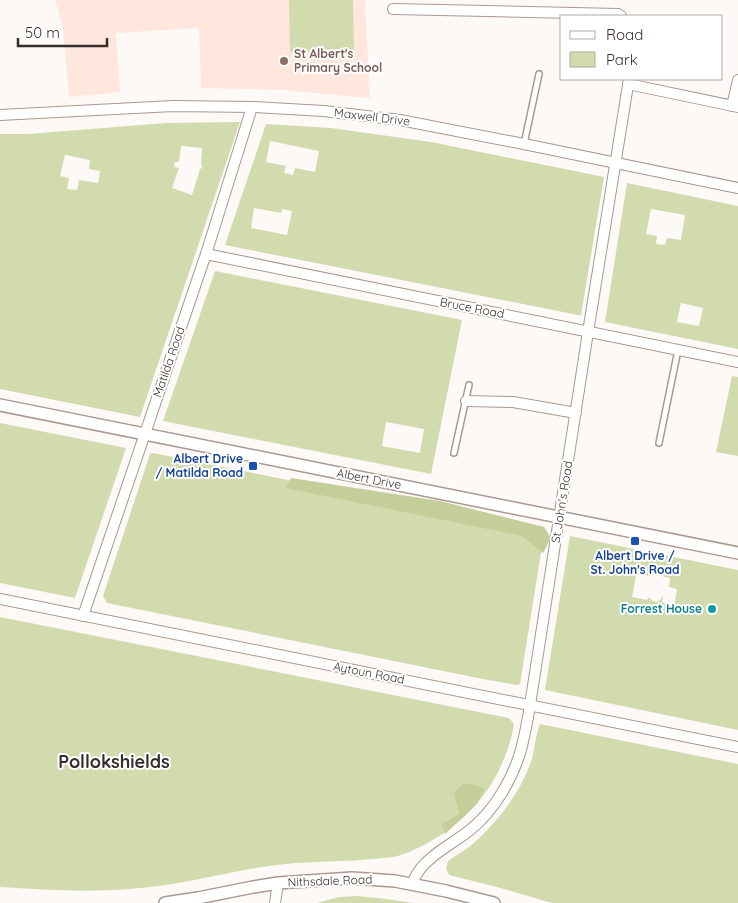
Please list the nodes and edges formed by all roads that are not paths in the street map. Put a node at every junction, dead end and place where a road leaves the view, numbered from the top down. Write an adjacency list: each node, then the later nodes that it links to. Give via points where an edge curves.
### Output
1 (393, 9): 2 (street)
2 (620, 15)
3 (539, 74): 9 (lane)
4 (738, 80): 7 (street)
5 (629, 81): 7 (street); 10 (street, St John's Road)
6 (252, 107): 8 (street, Maxwell Drive, via 173,106); 9 (street, Maxwell Drive, via 400,120); 12 (street, Matilda Road)
7 (735, 107)
8 (0, 115)
9 (524, 144): 10 (street, Maxwell Drive)
10 (616, 162): 11 (street, Maxwell Drive); 13 (street, St John's Road)
11 (738, 188)
12 (206, 254): 13 (street, Bruce Road); 20 (street, Matilda Road)
13 (588, 332): 14 (street, Bruce Road); 19 (street, St John's Road)
14 (678, 350): 15 (street, Bruce Road); 21 (lane)
15 (738, 362)
16 (469, 385): 17 (lane)
17 (466, 401): 19 (street, via 513,402); 22 (lane)
18 (0, 405): 20 (street, Albert Drive)
19 (576, 413): 23 (street, St John's Road)
20 (145, 434): 23 (street, Albert Drive); 26 (street, Matilda Road)
21 (659, 443)
22 (454, 453)
23 (560, 518): 24 (street, Albert Drive); 27 (street, St John's Road)
24 (738, 553)
25 (0, 600): 26 (street, Aytoun Road)
26 (83, 616): 27 (street, Aytoun Road)
27 (530, 705): 28 (street, Aytoun Road); 30 (street, St John's Road, via 518,759 500,794 471,829 422,866)
28 (738, 747)
29 (278, 883): 30 (street, Nithsdale Road, via 352,878); 31 (street, Nithsdale Road); 32 (street)
30 (412, 884): 33 (street, Nithsdale Road)
31 (165, 903)
32 (275, 903)
33 (494, 903)

